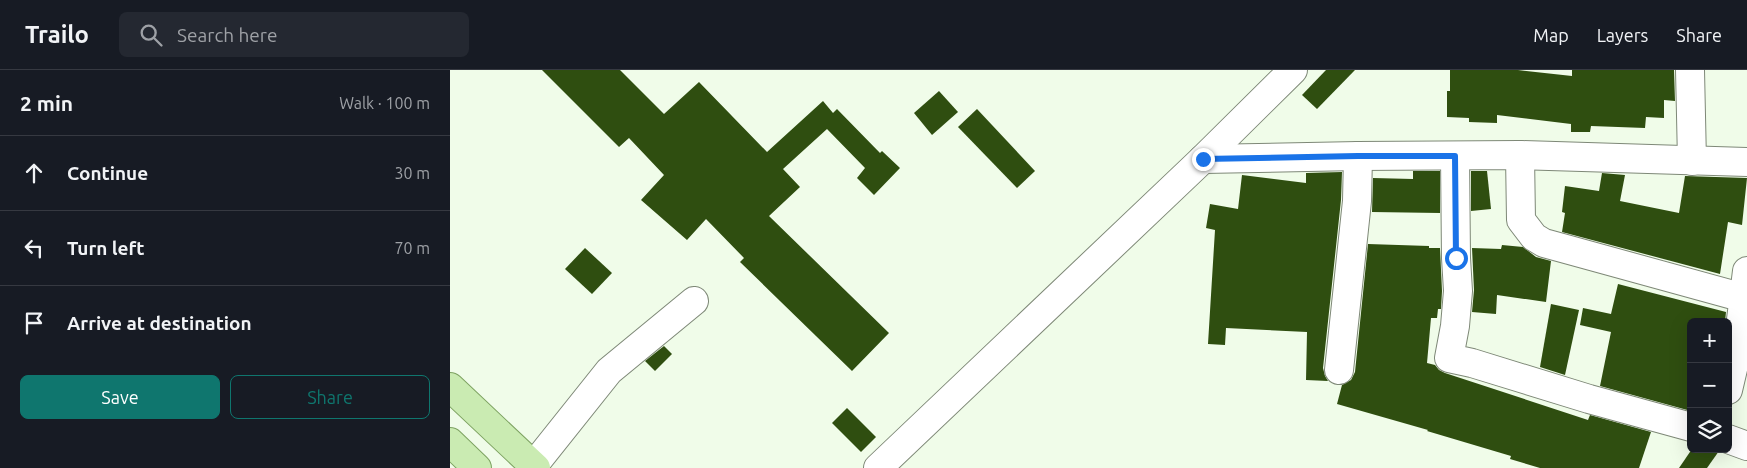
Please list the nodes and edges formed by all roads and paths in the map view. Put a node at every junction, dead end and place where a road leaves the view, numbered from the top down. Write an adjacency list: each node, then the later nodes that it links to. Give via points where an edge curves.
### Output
1 (1293, 70): 6 (street)
2 (1690, 70): 7 (street)
3 (1358, 156): 4 (street); 6 (street); 12 (street, via 1357,201)
4 (1455, 156): 5 (street); 15 (street, via 1458,291 1449,358)
5 (1520, 156): 7 (street); 10 (street, via 1521,220 1544,244)
6 (1203, 159): 21 (street)
7 (1692, 161): 8 (street)
8 (1747, 162)
9 (1747, 270): 10 (street)
10 (1744, 298): 13 (street)
11 (694, 301): 19 (street, via 609,372)
12 (1339, 370)
13 (1732, 373)
14 (450, 388): 19 (main road)
15 (1687, 426)
16 (1732, 440): 18 (street)
17 (450, 442): 20 (main road)
18 (1747, 446)
19 (535, 467)
20 (477, 468)
21 (878, 468)

